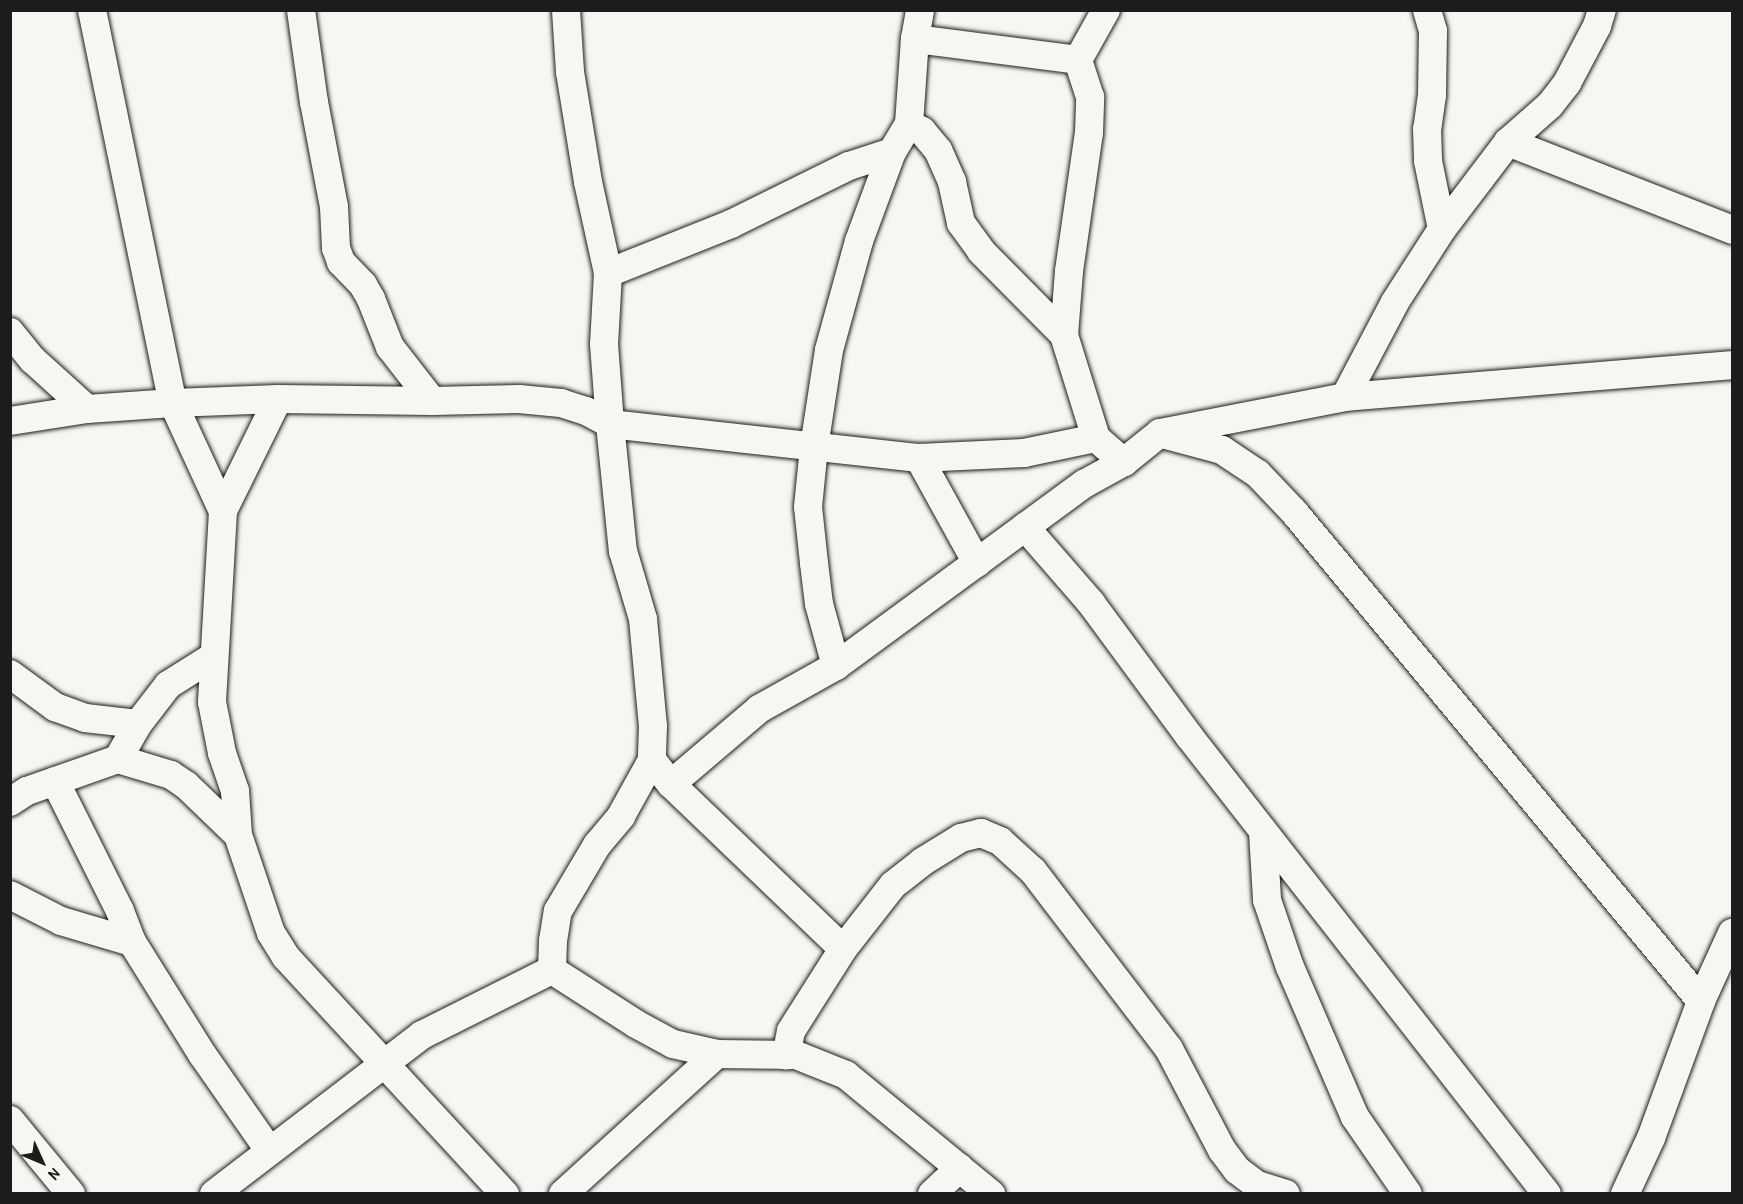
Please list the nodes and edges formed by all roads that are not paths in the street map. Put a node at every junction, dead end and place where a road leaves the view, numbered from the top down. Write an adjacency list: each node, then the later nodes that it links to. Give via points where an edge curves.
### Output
1 (92, 10): 22 (street)
2 (301, 10): 21 (street, via 334,207 336,248 341,262 371,299 390,347)
3 (566, 10): 15 (street, via 570,72)
4 (920, 10): 8 (street)
5 (1106, 10): 9 (street)
6 (1427, 10): 13 (street, via 1433,31 1428,161)
7 (1602, 10): 11 (street, via 1567,83 1550,105)
8 (915, 39): 9 (street); 10 (street)
9 (1078, 60): 17 (street, via 1090,97 1089,121)
10 (909, 123): 12 (street); 17 (street, via 922,131 938,150 952,182 961,223 981,251)
11 (1508, 142): 13 (street); 14 (street)
12 (892, 152): 15 (street, via 849,166 731,224); 28 (street, via 859,242 829,350)
13 (1442, 229): 19 (street, via 1395,302)
14 (1732, 230)
15 (608, 273): 25 (street, via 604,344)
16 (10, 332): 23 (street, via 33,360)
17 (1064, 335): 27 (street)
18 (1732, 365): 19 (street)
19 (1345, 397): 26 (street)
20 (278, 399): 21 (street); 22 (street); 31 (street)
21 (432, 401): 25 (street, via 543,400 585,411)
22 (173, 403): 23 (street); 31 (street)
23 (87, 409): 24 (street)
24 (10, 421)
25 (610, 424): 28 (street); 39 (street, via 623,551 643,619)
26 (1160, 433): 30 (street); 50 (street, via 1222,450 1258,474 1280,497)
27 (1096, 438): 29 (street, via 1024,453); 30 (street)
28 (814, 447): 29 (street); 35 (street, via 808,507 819,604)
29 (919, 458): 33 (street)
30 (1124, 462): 32 (street, via 1084,484)
31 (223, 511): 34 (street)
32 (1025, 527): 33 (street); 43 (street, via 1091,603)
33 (977, 563): 35 (street)
34 (214, 657): 37 (street, via 168,686); 44 (street, via 212,702 222,753 235,791)
35 (836, 666): 41 (street, via 759,710)
36 (10, 674): 37 (street, via 55,706 85,718)
37 (138, 724): 38 (street)
38 (118, 759): 40 (street); 44 (street, via 171,775)
39 (652, 760): 41 (street); 49 (street, via 621,816 597,845 558,911)
40 (55, 781): 42 (street); 47 (street)
41 (671, 784): 48 (street)
42 (10, 802)
43 (1263, 832): 64 (street, via 1267,900 1290,967 1355,1117); 65 (street)
44 (238, 835): 53 (street, via 271,933 281,949)
45 (10, 895): 47 (street, via 62,921)
46 (1732, 933): 50 (street)
47 (132, 942): 55 (street, via 202,1054)
48 (843, 949): 52 (street, via 791,1031); 63 (street, via 893,885 922,862 961,838 981,833 1000,841 1033,871 1168,1049 1222,1150 1237,1170 1257,1185)
49 (552, 970): 51 (street, via 673,1044); 53 (street, via 422,1035)
50 (1701, 1000): 66 (street)
51 (717, 1054): 52 (street); 60 (street)
52 (786, 1056): 56 (street, via 796,1055 846,1075)
53 (384, 1064): 55 (street); 59 (street)
54 (10, 1120): 57 (street)
55 (269, 1150): 58 (street)
56 (960, 1168): 61 (street); 62 (street)
57 (71, 1194)
58 (214, 1194)
59 (505, 1194)
60 (563, 1194)
61 (932, 1194)
62 (991, 1194)
63 (1286, 1194)
64 (1408, 1194)
65 (1547, 1194)
66 (1625, 1194)

